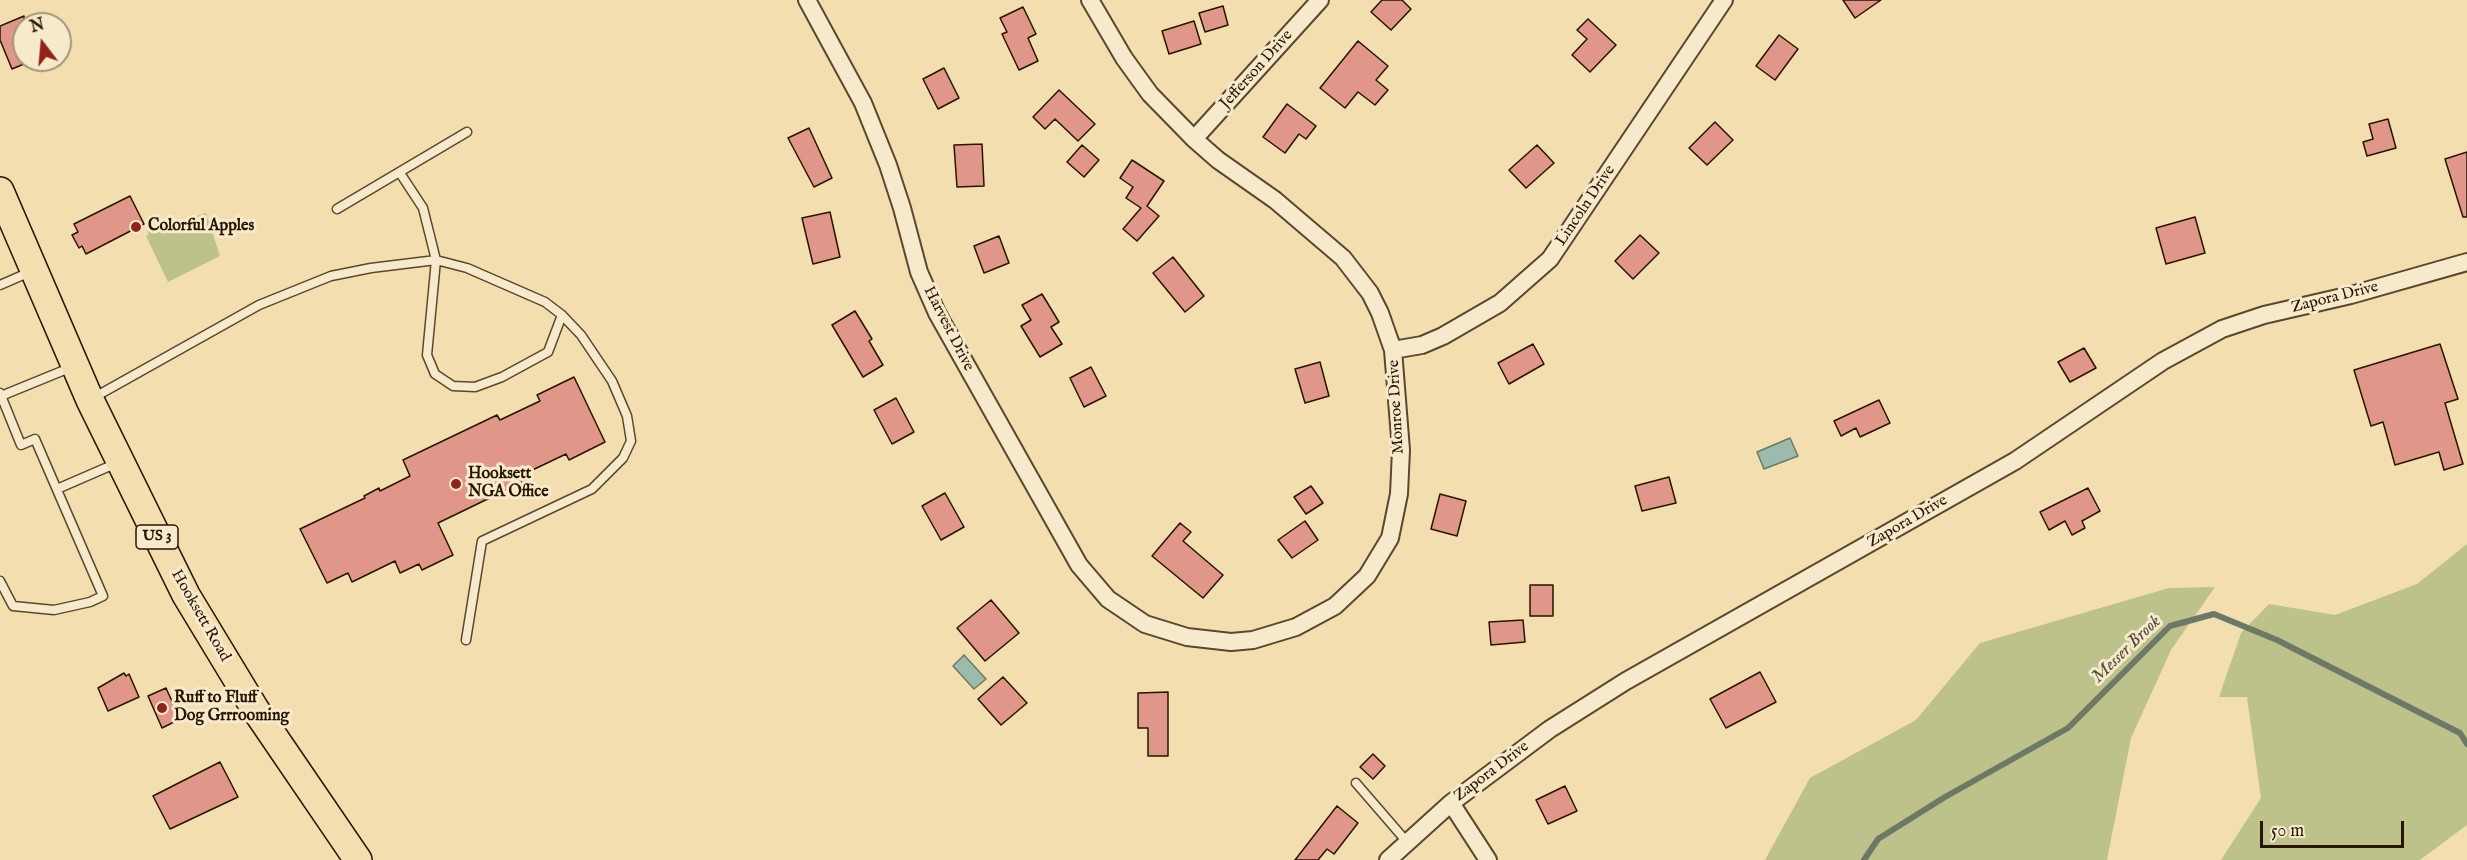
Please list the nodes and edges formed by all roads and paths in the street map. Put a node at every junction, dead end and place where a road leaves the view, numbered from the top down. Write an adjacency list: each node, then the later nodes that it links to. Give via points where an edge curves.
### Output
1 (807, 0): 22 (street, Harvest Drive, via 863,103 902,208 919,272 937,313 1079,565 1108,599)
2 (1090, 0): 6 (street, Monroe Drive, via 1150,94)
3 (1320, 0): 6 (street, Jefferson Drive)
4 (1724, 0): 15 (street, Lincoln Drive, via 1550,259 1500,303 1443,336 1422,345)
5 (467, 132): 7 (lane)
6 (1194, 139): 15 (street, Monroe Drive, via 1343,258 1370,293)
7 (400, 172): 9 (lane); 10 (lane, via 423,208)
8 (0, 190): 12 (main road, Hooksett Road / US 3)
9 (337, 209)
10 (436, 260): 14 (lane, via 510,285); 14 (lane, via 427,355 435,374 453,386 475,387 548,352); 18 (lane, via 331,276 294,290 198,338)
11 (2467, 262): 25 (street, Zapora Drive, via 2222,329 2163,361 2015,460 1626,681 1550,729)
12 (34, 271): 13 (lane); 16 (main road, Hooksett Road / US 3)
13 (0, 285)
14 (562, 315): 23 (lane, via 581,335 612,381 627,416 631,441 623,458 592,489 482,541)
15 (1393, 350): 22 (street, Monroe Drive, via 1401,450 1398,494 1389,538 1367,576 1335,606 1296,627 1253,640 1187,637)
16 (75, 366): 17 (lane); 18 (main road, Hooksett Road / US 3)
17 (1, 395): 20 (lane, via 21,445 35,439)
18 (90, 400): 19 (main road, Hooksett Road / US 3)
19 (120, 462): 20 (lane); 27 (main road, Hooksett Road / US 3, via 186,595 255,710)
20 (57, 489): 21 (lane, via 103,596 54,610 13,606)
21 (0, 581)
22 (1144, 624)
23 (466, 640)
24 (1356, 783): 26 (lane)
25 (1451, 803): 26 (street, Zapora Drive); 29 (street)
26 (1407, 842): 28 (street, Zapora Drive)
27 (358, 860)
28 (1388, 860)
29 (1488, 860)

